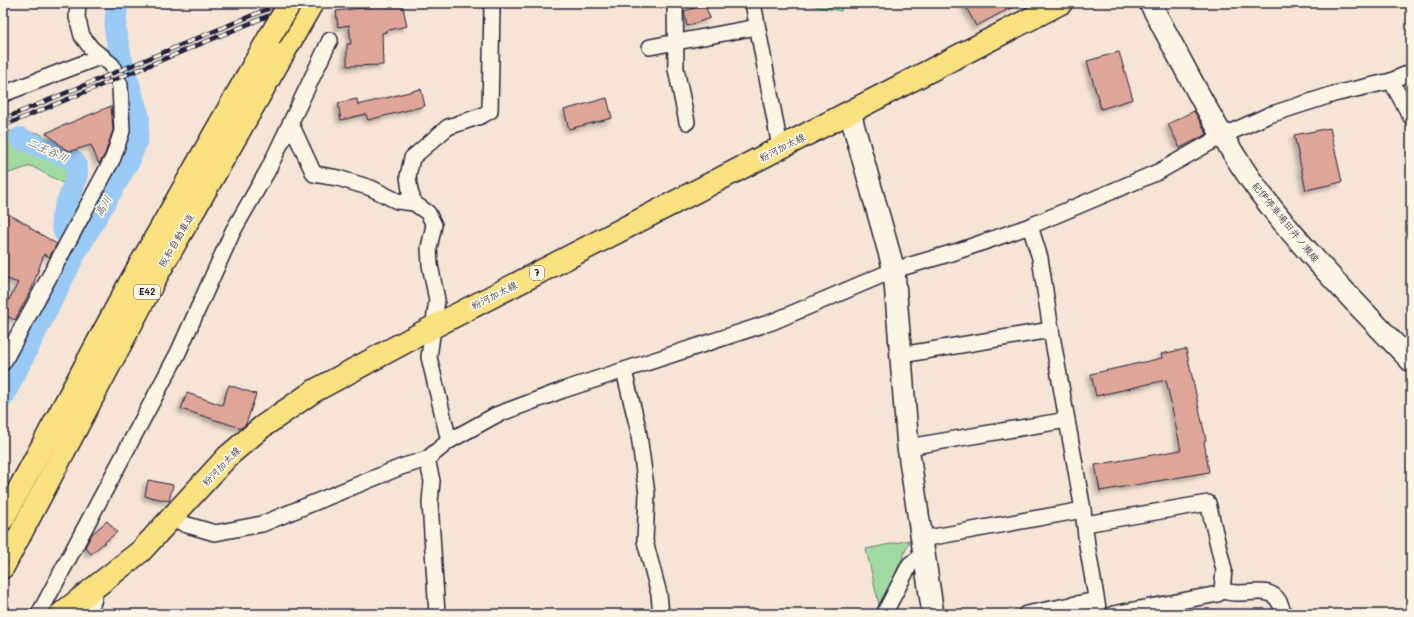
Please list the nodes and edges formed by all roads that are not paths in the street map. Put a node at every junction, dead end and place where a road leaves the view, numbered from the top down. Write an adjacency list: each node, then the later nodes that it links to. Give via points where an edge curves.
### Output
1 (78, 3): 13 (street, via 77,17 82,36 91,48)
2 (290, 3): 38 (main road, 阪和自動車道 / E42, bridge, via 132,279)
3 (312, 3): 40 (main road, 阪和自動車道 / E42, via 157,275)
4 (494, 3): 23 (street, via 490,111 448,127 412,158 408,176)
5 (675, 3): 11 (street)
6 (753, 3): 9 (street)
7 (1061, 3): 17 (main road, 粉河加太線 / 7)
8 (1150, 3): 21 (street, 紀伊停車場田井ノ瀬線)
9 (758, 27): 11 (street); 22 (street)
10 (330, 40): 20 (street)
11 (675, 43): 12 (street); 19 (street, via 676,69)
12 (650, 47)
13 (102, 56): 16 (street); 30 (street, via 112,65 120,85 122,131 113,158)
14 (1411, 72): 15 (street)
15 (1391, 81): 18 (street); 21 (street, via 1334,94 1276,112)
16 (3, 94)
17 (850, 113): 22 (main road, 粉河加太線 / 7); 25 (street)
18 (1411, 117)
19 (687, 122)
20 (290, 124): 23 (street, via 314,174 338,178 370,188 397,201); 44 (street, via 268,170 233,232 178,353)
21 (1222, 136): 24 (street, via 1158,172); 29 (street, 紀伊停車場田井ノ瀬線, via 1271,206 1328,274)
22 (780, 147): 26 (main road, 粉河加太線 / 7)
23 (414, 204): 26 (street, via 428,213 434,225 429,248 437,300)
24 (1030, 226): 25 (street); 27 (street, via 1040,258)
25 (894, 270): 28 (street); 31 (street, via 772,322)
26 (433, 327): 33 (street, via 429,357); 36 (main road, 粉河加太線 / 7, via 314,391 262,427 228,456)
27 (1051, 330): 28 (street); 32 (street)
28 (901, 355): 34 (street)
29 (1411, 361)
30 (3, 363)
31 (624, 371): 33 (street, via 496,415); 48 (street, via 638,428 647,494 645,541 659,594)
32 (1067, 420): 34 (street); 37 (street)
33 (449, 441): 35 (street)
34 (908, 446): 39 (street)
35 (427, 460): 36 (street, via 401,467 262,524 215,533 184,524); 47 (street, via 432,481 430,502)
36 (173, 517): 41 (main road, 粉河加太線 / 7, via 141,551)
37 (1084, 517): 39 (street); 42 (street, via 1208,503 1224,570); 43 (street)
38 (3, 519)
39 (923, 547): 49 (street, via 910,564); 50 (street)
40 (3, 567)
41 (92, 590): 45 (main road, 粉河加太線 / 7); 46 (street, via 95,596 92,605)
42 (1222, 590): 52 (street, via 1218,594); 53 (street, via 1229,594 1263,591 1282,603)
43 (1097, 607): 51 (street)
44 (39, 614)
45 (61, 614)
46 (84, 614)
47 (437, 614)
48 (661, 614)
49 (884, 614)
50 (933, 614)
51 (1026, 614)
52 (1113, 614)
53 (1284, 614)

